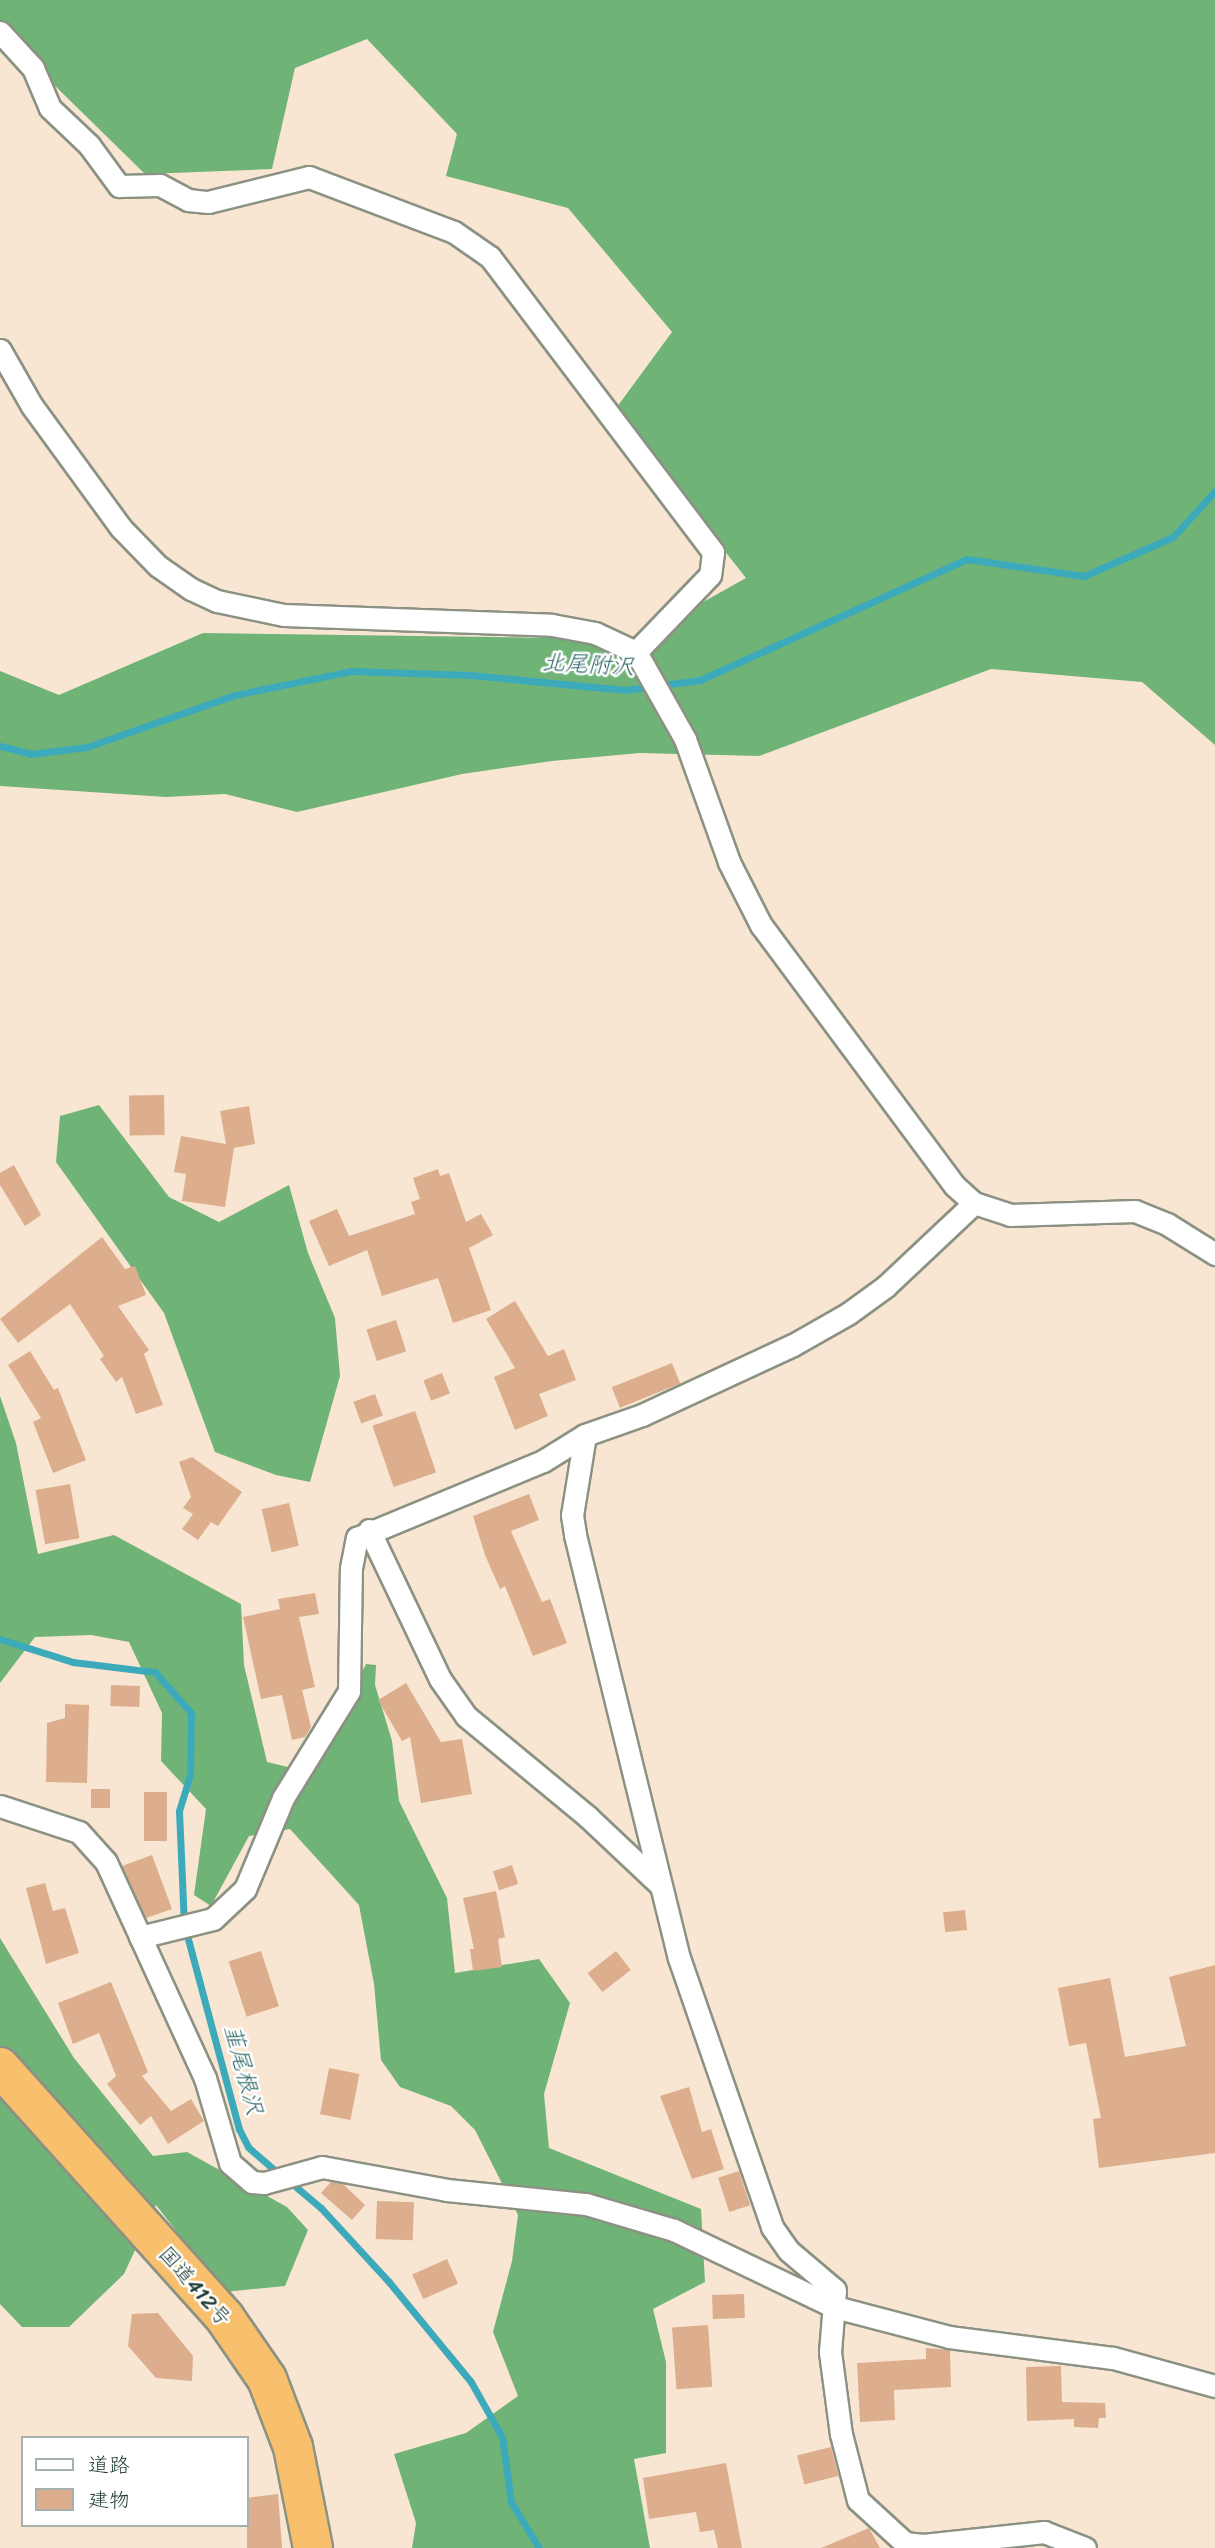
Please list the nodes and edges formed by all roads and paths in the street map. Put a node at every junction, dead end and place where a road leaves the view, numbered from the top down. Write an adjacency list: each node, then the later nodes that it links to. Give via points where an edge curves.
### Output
1 (0, 32): 3 (street, via 33,68 50,108 89,145 119,186 160,185 188,200 208,202 309,177 454,232 490,257 713,552 714,565 703,586)
2 (0, 350): 3 (street, via 32,405 121,528 158,566 216,601 284,615 552,625 595,633)
3 (636, 652): 4 (street, via 652,673 685,739 729,862 761,925 922,1147)
4 (974, 1203): 5 (street, via 1030,1216 1111,1208 1135,1211 1167,1224); 6 (street, via 886,1286 849,1313 725,1377)
5 (1215, 1254)
6 (585, 1435): 7 (street, via 543,1461); 9 (street, via 572,1515 575,1535)
7 (369, 1530): 9 (street, via 440,1679 466,1716 588,1817); 10 (street, via 357,1538 351,1568 353,1670 349,1691 284,1798 245,1889 224,1912 201,1923)
8 (0, 1806): 10 (street, via 60,1823 96,1847)
9 (661, 1885): 12 (street, via 679,1958 759,2196 789,2251 835,2290)
10 (140, 1937): 12 (street, via 205,2078 230,2163 240,2176 264,2183 322,2167 447,2190 586,2204 674,2230)
11 (0, 2067): 14 (highway, 国道412号, via 225,2318 267,2379 293,2447)
12 (835, 2307): 13 (street, via 949,2337 1113,2358); 15 (street, via 830,2351 841,2434 858,2500 892,2535 905,2543 923,2545 1044,2532)
13 (1215, 2386)
14 (313, 2548)
15 (1085, 2548)

